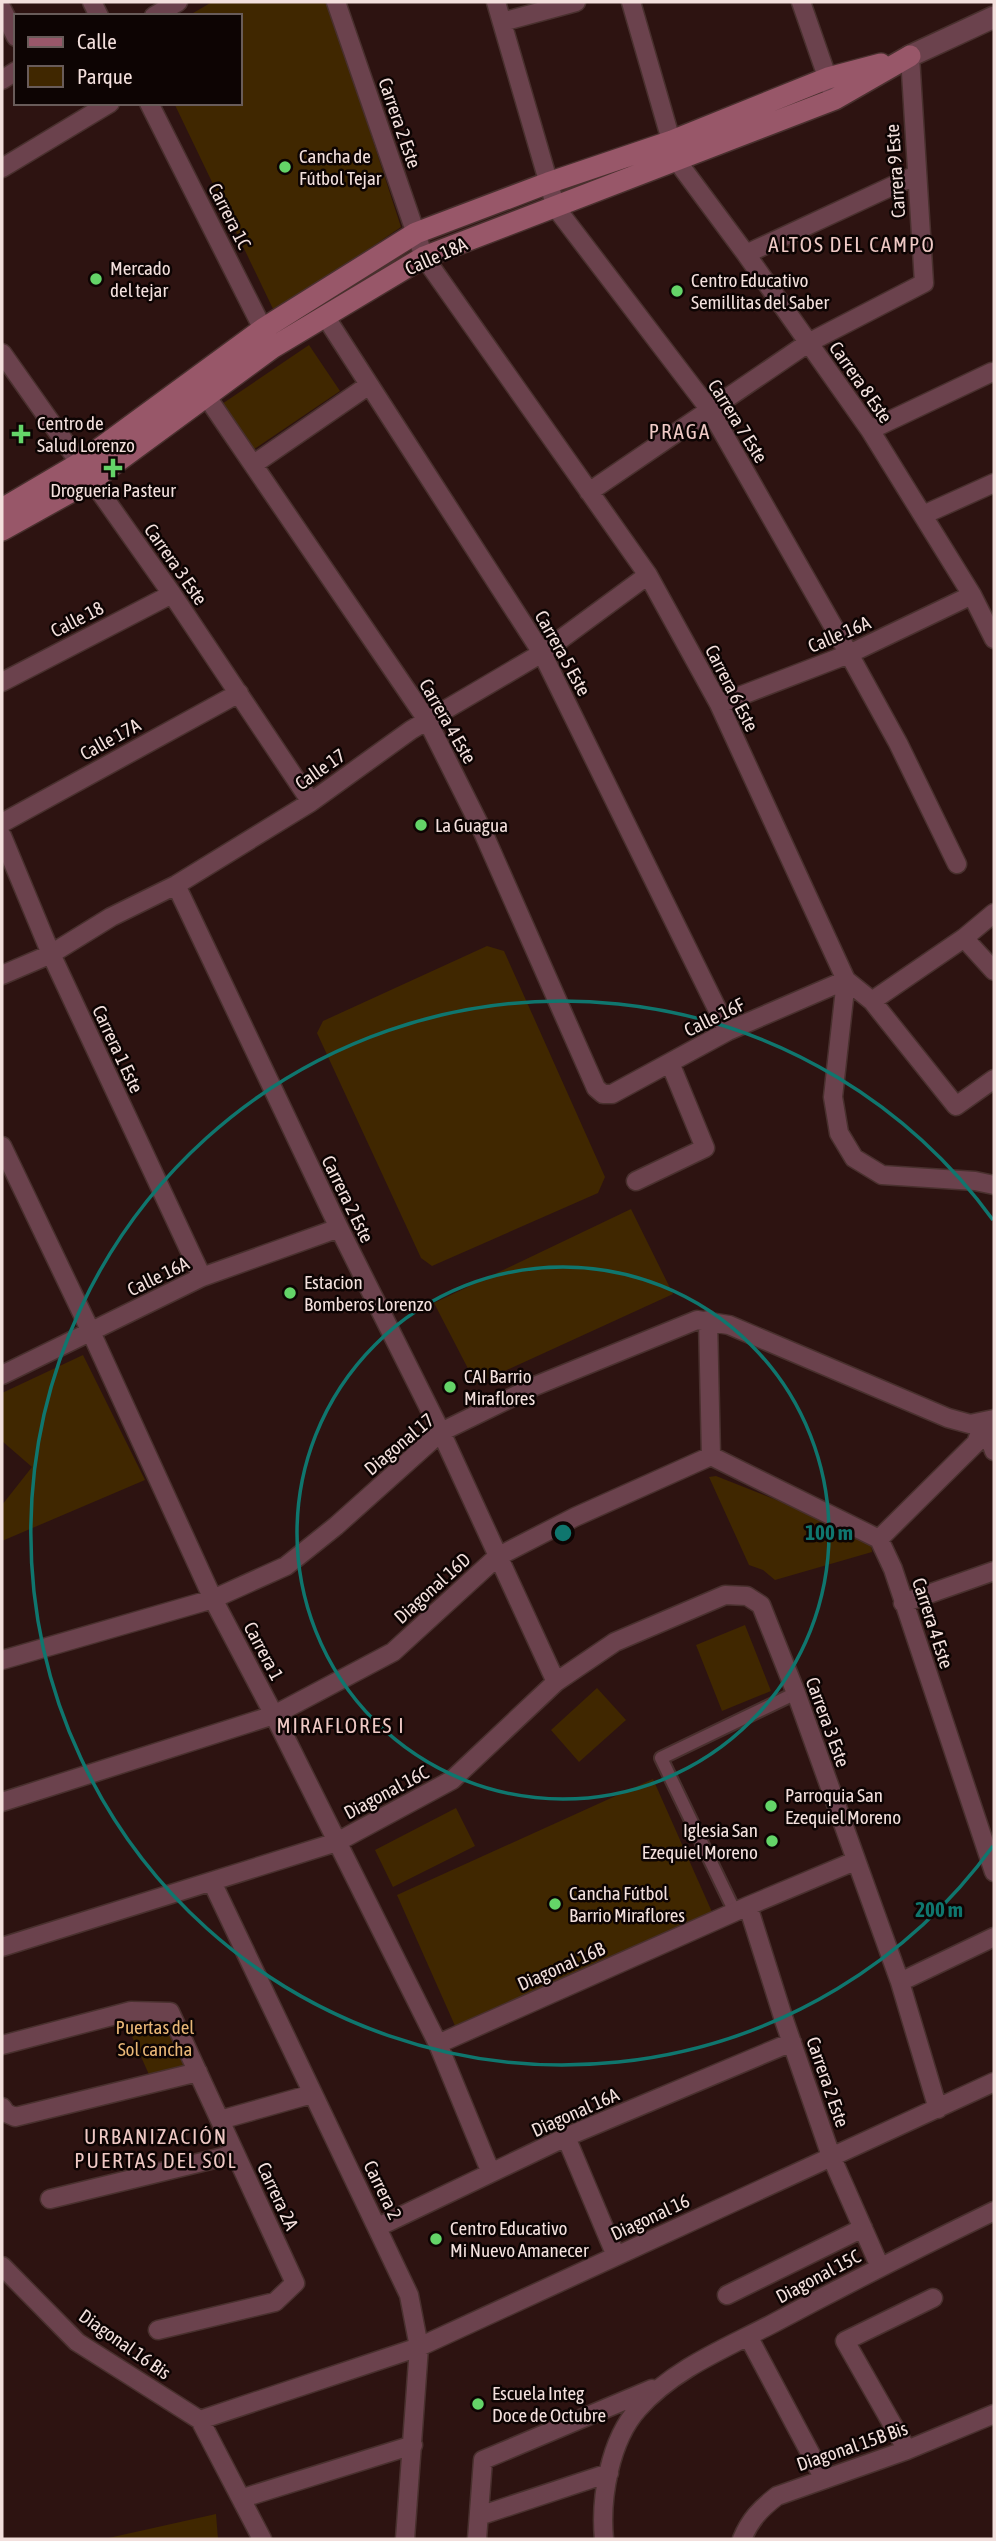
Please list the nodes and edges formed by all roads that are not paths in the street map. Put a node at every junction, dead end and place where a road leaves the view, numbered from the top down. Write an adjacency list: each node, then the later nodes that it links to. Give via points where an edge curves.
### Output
1 (178, 2): 8 (street)
2 (335, 2): 22 (street, Carrera 2 Este)
3 (496, 2): 10 (street, Carrera 7 Este)
4 (576, 2): 10 (street)
5 (631, 2): 17 (street)
6 (801, 2): 13 (street)
7 (2, 9): 11 (street)
8 (157, 14)
9 (994, 17): 12 (street, Calle 18A)
10 (502, 22): 20 (street, Carrera 7 Este)
11 (14, 33)
12 (910, 56): 13 (main road, Calle 18A); 14 (main road, Calle 18A); 19 (street, Carrera 9 Este)
13 (828, 78): 14 (street); 17 (main road, Calle 18A)
14 (835, 99): 17 (main road, Calle 18A)
15 (106, 105): 18 (street)
16 (150, 105): 26 (street, Carrera 1C)
17 (675, 151): 20 (main road, Calle 18A); 21 (main road, Calle 18A); 23 (street, Carrera 8 Este)
18 (4, 161)
19 (916, 175): 23 (street); 27 (street, Carrera 9 Este, via 924,283)
20 (548, 183): 21 (street, Carrera 7 Este); 22 (main road, Calle 18A)
21 (556, 208): 24 (main road, Calle 18A); 32 (street, Carrera 7 Este)
22 (416, 233): 24 (street, Carrera 2 Este); 26 (main road, Calle 18A)
23 (746, 254): 27 (street, Carrera 8 Este)
24 (424, 257): 25 (main road, Calle 18A); 37 (street, Carrera 6 Este)
25 (324, 316): 26 (main road, Calle 18A); 30 (street, Carrera 5 Este)
26 (268, 339): 31 (main road, Calle 18A); 35 (main road, Calle 18A)
27 (808, 343): 32 (street); 33 (street, Carrera 8 Este)
28 (2, 353): 35 (street, Carrera 3 Este)
29 (992, 372): 33 (street)
30 (369, 385): 34 (street); 45 (street, Carrera 5 Este)
31 (207, 397): 34 (street, Carrera 4 Este); 35 (main road, Calle 18A)
32 (710, 410): 37 (street); 46 (street, Carrera 7 Este)
33 (870, 430): 39 (street, Carrera 8 Este)
34 (254, 464): 50 (street, Carrera 4 Este)
35 (86, 471): 38 (main road, Calle 18A); 40 (main road, Calle 18A); 42 (street, Carrera 3 Este)
36 (994, 482): 39 (street)
37 (589, 492): 41 (street, Carrera 6 Este)
38 (2, 509)
39 (923, 515): 43 (street, Carrera 8 Este)
40 (2, 530)
41 (648, 575): 45 (street, Calle 17); 49 (street, Carrera 6 Este)
42 (172, 594): 47 (street, Calle 18); 48 (street, Carrera 3 Este)
43 (972, 595): 44 (street, Carrera 8 Este); 46 (street, Calle 16A)
44 (994, 639)
45 (542, 653): 50 (street, Calle 17); 63 (street, Carrera 5 Este)
46 (849, 654): 49 (street, Calle 16A); 54 (street, Carrera 7 Este)
47 (2, 682)
48 (239, 693): 51 (street, Carrera 3 Este); 52 (street, Calle 17A)
49 (719, 704): 61 (street, Carrera 6 Este)
50 (427, 720): 51 (street, Calle 17); 66 (street, Carrera 4 Este, via 482,830 596,1088)
51 (311, 802): 55 (street, Calle 17)
52 (2, 823)
53 (2, 836): 58 (street, Carrera 1 Este)
54 (957, 864)
55 (176, 885): 58 (street, Calle 17); 70 (street, Carrera 2 Este)
56 (994, 913): 57 (street)
57 (964, 937): 59 (street); 62 (street)
58 (51, 954): 60 (street, Calle 17); 71 (street, Carrera 1 Este)
59 (994, 971)
60 (2, 975)
61 (845, 980): 62 (street); 63 (street, Calle 16F); 69 (street, via 833,1097 839,1133 854,1158 882,1175)
62 (872, 1001): 65 (street, via 956,1105)
63 (728, 1031): 64 (street, Calle 16F)
64 (670, 1063): 66 (street, Calle 16F, via 612,1094); 68 (street, via 705,1148)
65 (994, 1079)
66 (603, 1094)
67 (2, 1146): 73 (street, Carrera 1)
68 (636, 1181)
69 (993, 1183)
70 (338, 1228): 71 (street, Calle 16A); 76 (street, Carrera 2 Este)
71 (202, 1277): 73 (street, Calle 16A)
72 (708, 1320): 75 (street, via 730,1325 948,1418 970,1424); 76 (street, Diagonal 17, via 697,1320 535,1386); 78 (street)
73 (92, 1332): 74 (street, Calle 16A); 83 (street, Carrera 1)
74 (2, 1375)
75 (989, 1421): 77 (street); 79 (street, via 976,1443)
76 (441, 1432): 80 (street, Carrera 2 Este); 83 (street, Diagonal 17, via 286,1566)
77 (994, 1451)
78 (710, 1456): 79 (street); 80 (street, Diagonal 16D)
79 (879, 1539): 84 (street, Carrera 4 Este)
80 (497, 1557): 86 (street, Carrera 2 Este); 88 (street, Diagonal 16D, via 393,1652)
81 (994, 1571): 84 (street)
82 (747, 1596): 86 (street, Diagonal 16C, via 725,1595 615,1642); 87 (street, Carrera 3 Este, via 761,1605)
83 (213, 1599): 85 (street, Diagonal 17); 88 (street, Carrera 1)
84 (903, 1603): 92 (street, Carrera 4 Este)
85 (4, 1658)
86 (556, 1682): 90 (street, Diagonal 16C, via 452,1780)
87 (796, 1693): 91 (street, Carrera 3 Este); 94 (street, via 661,1758)
88 (274, 1715): 89 (street, Diagonal 16D); 90 (street, Carrera 1)
89 (2, 1802)
90 (337, 1842): 93 (street, Diagonal 16C); 99 (street, Carrera 1)
91 (855, 1861): 94 (street, Diagonal 16B); 97 (street, Carrera 3 Este)
92 (994, 1872)
93 (212, 1882): 96 (street, Diagonal 16C); 103 (street, Carrera 2)
94 (741, 1909): 98 (street, Carrera 2 Este); 99 (street, Diagonal 16B)
95 (994, 1937): 97 (street)
96 (2, 1947)
97 (900, 1982): 105 (street, Carrera 3 Este)
98 (792, 2042): 107 (street, Diagonal 16A); 109 (street, Carrera 2 Este)
99 (438, 2044): 110 (street, Carrera 1)
100 (2, 2045): 101 (street, Carrera 2A, via 131,2011 170,2012)
101 (198, 2072): 104 (street, via 15,2117); 106 (street, Carrera 2A)
102 (994, 2082): 105 (street, Diagonal 16)
103 (312, 2094): 106 (street); 113 (street, Carrera 2)
104 (2, 2107)
105 (938, 2109): 109 (street, Diagonal 16)
106 (220, 2120): 108 (street, Carrera 2A)
107 (566, 2137): 110 (street, Diagonal 16A); 115 (street)
108 (235, 2154): 111 (street); 120 (street, Carrera 2A, via 295,2283 275,2302)
109 (831, 2156): 114 (street, Carrera 2 Este); 115 (street, Diagonal 16)
110 (491, 2173): 113 (street, Diagonal 16A)
111 (50, 2199)
112 (994, 2211): 117 (street, Diagonal 15C)
113 (378, 2227): 122 (street, Carrera 2, via 410,2295)
114 (863, 2228): 117 (street, Carrera 2 Este); 118 (street)
115 (616, 2256): 122 (street, Diagonal 16)
116 (2, 2266): 125 (street, Diagonal 16 Bis, via 77,2342)
117 (880, 2267): 121 (street, Diagonal 15C)
118 (727, 2295)
119 (933, 2298): 127 (street, via 845,2341)
120 (158, 2330)
121 (748, 2336): 123 (street, Diagonal 15C); 129 (street)
122 (419, 2347): 125 (street, Diagonal 16); 126 (street, Carrera 2)
123 (664, 2384): 128 (street, Diagonal 15C, via 637,2409 624,2429); 131 (street, Diagonal 15C, via 483,2460)
124 (994, 2414): 127 (street, Diagonal 15B Bis)
125 (201, 2420): 130 (street)
126 (413, 2445): 130 (street); 133 (street, Carrera 2)
127 (907, 2450): 129 (street, Diagonal 15B Bis)
128 (608, 2476): 131 (street); 135 (street)
129 (824, 2479): 136 (street, Diagonal 15B Bis, via 777,2496 749,2522)
130 (243, 2498): 132 (street)
131 (479, 2516): 134 (street)
132 (262, 2539)
133 (405, 2539)
134 (477, 2539)
135 (604, 2539)
136 (742, 2539)

